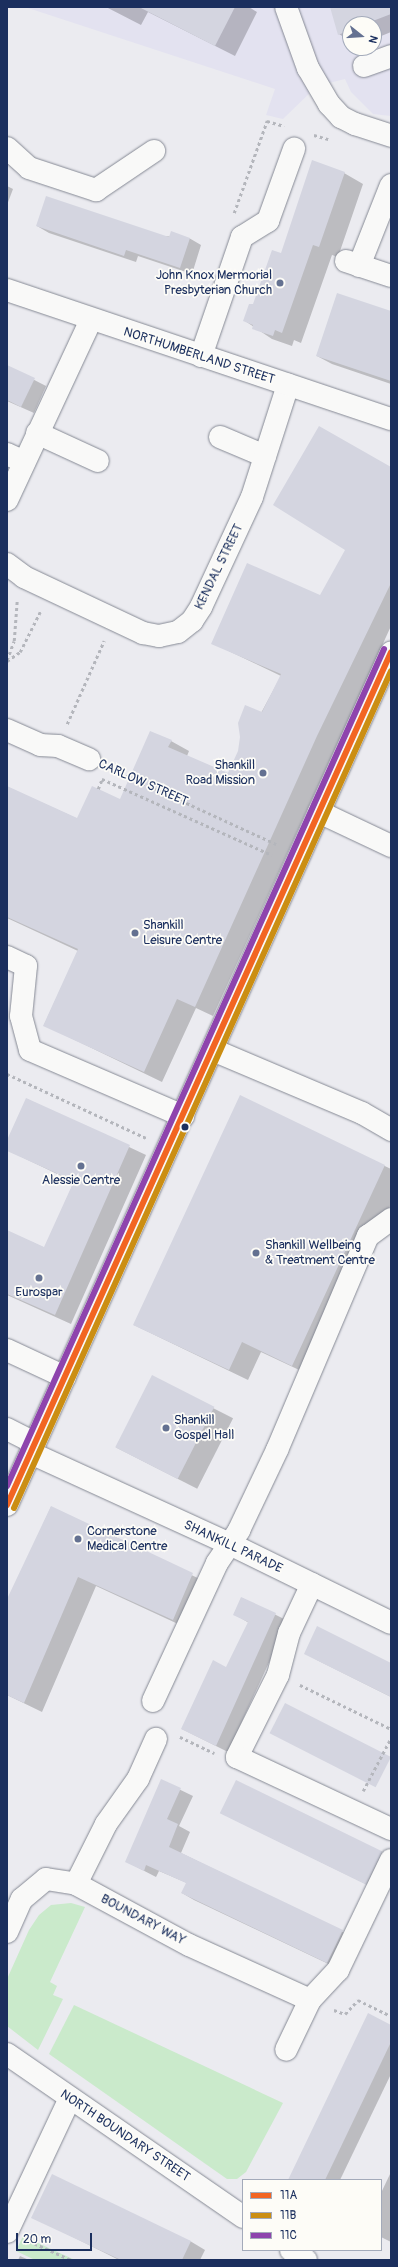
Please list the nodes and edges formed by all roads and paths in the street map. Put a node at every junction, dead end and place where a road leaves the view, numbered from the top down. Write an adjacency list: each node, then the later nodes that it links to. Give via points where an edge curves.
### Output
1 (286, 7): 4 (street, via 317,86 329,104 341,117)
2 (391, 56): 3 (street)
3 (364, 66)
4 (391, 136)
5 (7, 148): 7 (street, via 29,168 96,190)
6 (294, 148): 12 (street, via 268,221 242,237)
7 (154, 151)
8 (391, 184): 9 (street, via 353,263)
9 (391, 276)
10 (7, 290): 11 (street, NORTHUMBERLAND STREET)
11 (91, 320): 12 (street, NORTHUMBERLAND STREET); 15 (street)
12 (201, 356): 13 (street, NORTHUMBERLAND STREET)
13 (288, 385): 14 (street, NORTHUMBERLAND STREET); 17 (street, KENDAL STREET)
14 (391, 419)
15 (37, 433): 18 (street); 19 (street)
16 (220, 437): 17 (street)
17 (265, 456): 21 (street, KENDAL STREET, via 252,497 195,616 178,632 137,639 24,578)
18 (15, 458): 20 (street)
19 (98, 461)
20 (7, 500)
21 (11, 567): 25 (path, via 18,608 14,641)
22 (45, 615): 25 (path, via 38,612 20,652)
23 (98, 638): 27 (path, via 105,641)
24 (391, 652): 30 (street)
25 (7, 660)
26 (7, 730): 27 (street)
27 (49, 745): 28 (street, via 52,755)
28 (93, 769): 29 (path); 31 (path, CARLOW STREET); 33 (path)
29 (98, 789)
30 (319, 812): 32 (street); 35 (street)
31 (276, 844)
32 (391, 846)
33 (272, 854)
34 (7, 957): 37 (street, via 26,966 21,1016 30,1050)
35 (213, 1050): 37 (street); 38 (street, via 362,1113)
36 (7, 1074): 39 (path)
37 (183, 1116): 39 (street)
38 (391, 1130)
39 (168, 1148): 42 (street)
40 (391, 1219): 46 (street, via 368,1236 277,1450)
41 (9, 1355): 42 (street)
42 (65, 1377): 44 (street)
43 (7, 1429): 44 (street, SHANKILL PARADE)
44 (33, 1448): 45 (street); 46 (street, SHANKILL PARADE)
45 (7, 1505)
46 (230, 1544): 47 (street, SHANKILL PARADE); 50 (street, via 217,1563)
47 (312, 1584): 48 (street, SHANKILL PARADE); 49 (street, via 290,1633)
48 (391, 1623)
49 (278, 1675): 51 (path); 54 (street)
50 (153, 1701)
51 (391, 1729)
52 (391, 1738): 55 (path)
53 (156, 1739): 54 (path, via 178,1736 217,1754); 58 (street, via 138,1779 106,1824)
54 (237, 1757): 55 (street)
55 (352, 1811): 56 (street)
56 (391, 1829)
57 (391, 1860): 60 (street, via 338,1970)
58 (76, 1884): 59 (street, BOUNDARY WAY, via 46,1879 22,1899); 60 (street, BOUNDARY WAY, via 189,1945)
59 (7, 1932)
60 (310, 2000): 61 (path, via 345,2014 358,2000); 62 (street)
61 (391, 2016)
62 (286, 2050)
63 (7, 2054): 64 (street, NORTH BOUNDARY STREET)
64 (70, 2098): 65 (street); 66 (street, NORTH BOUNDARY STREET)
65 (15, 2192): 67 (street)
66 (242, 2216)
67 (7, 2232)
68 (26, 2245): 70 (path, via 28,2240)
69 (292, 2251): 71 (street)
70 (71, 2260)
71 (306, 2260)

